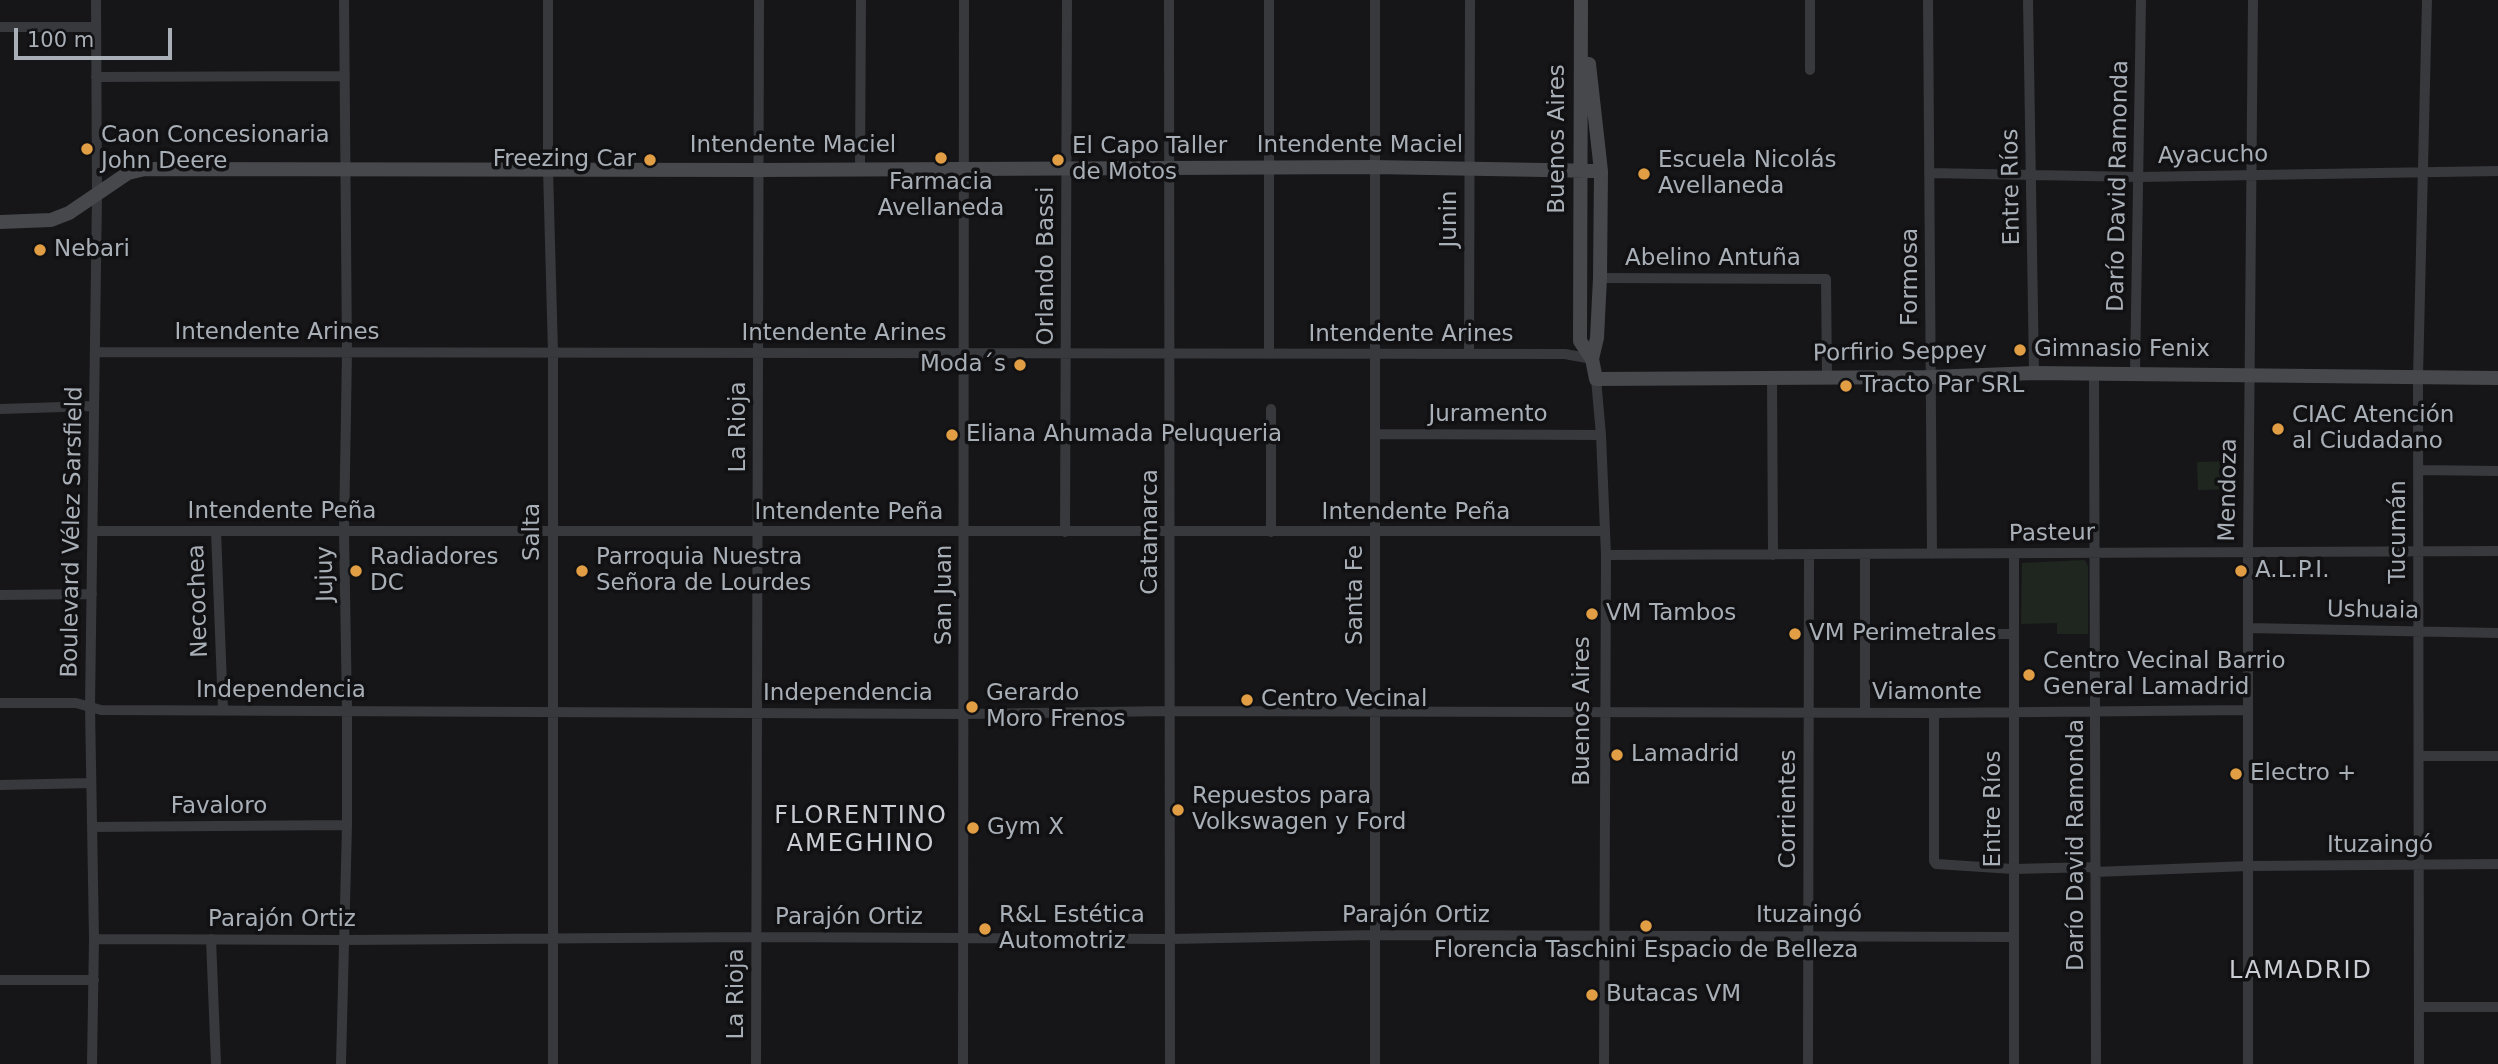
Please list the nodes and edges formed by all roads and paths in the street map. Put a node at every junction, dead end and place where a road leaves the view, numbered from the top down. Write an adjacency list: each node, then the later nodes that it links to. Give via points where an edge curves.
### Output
1 (96, 0): 20 (street, Boulevard Vélez Sarsfield)
2 (344, 0): 22 (street, Jujuy)
3 (548, 0): 28 (street, Salta)
4 (759, 0): 33 (street, La Rioja)
5 (861, 0): 29 (street)
6 (964, 0): 26 (street, San Juan)
7 (1067, 0): 27 (street, Orlando Bassi)
8 (1169, 0): 30 (street, Catamarca)
9 (1269, 0): 31 (street)
10 (1375, 0): 24 (street, Santa Fe)
11 (1470, 0): 32 (street, Junin)
12 (1581, 0): 34 (main road, Buenos Aires); 35 (main road, Buenos Aires)
13 (1810, 0): 21 (street)
14 (1928, 0): 38 (street, Formosa)
15 (2028, 0): 40 (street, Entre Ríos)
16 (2141, 0): 41 (street, Darío David Ramonda)
17 (2253, 0): 39 (street, Mendoza)
18 (2427, 0): 36 (street, Tucumán)
19 (0, 27): 20 (street)
20 (96, 27): 23 (street, Boulevard Vélez Sarsfield)
21 (1810, 70)
22 (344, 76): 23 (street); 25 (street, Jujuy)
23 (96, 78): 42 (street, Boulevard Vélez Sarsfield)
24 (1373, 167): 31 (main road, Intendente Maciel); 32 (main road, Intendente Maciel); 53 (street, Santa Fe)
25 (345, 168): 28 (main road, Intendente Maciel); 42 (main road, Intendente Maciel, via 145,169 128,173); 46 (street, Jujuy)
26 (964, 168): 27 (main road, Intendente Maciel); 29 (main road, Intendente Maciel); 49 (street, San Juan)
27 (1067, 168): 30 (main road, Intendente Maciel); 50 (street, Orlando Bassi)
28 (548, 169): 33 (main road, Intendente Maciel); 47 (street, Salta)
29 (860, 169): 33 (main road, Intendente Maciel)
30 (1169, 169): 31 (main road, Intendente Maciel); 51 (street, Catamarca)
31 (1268, 169): 52 (street)
32 (1469, 169): 34 (main road, Intendente Maciel); 54 (street, Junin)
33 (759, 170): 48 (street, La Rioja)
34 (1581, 170): 35 (main road, Intendente Maciel); 55 (main road, Buenos Aires, via 1580,341)
35 (1601, 170): 44 (main road, Buenos Aires)
36 (2424, 171): 37 (street, Ayacucho); 39 (street, Ayacucho); 63 (street, Tucumán)
37 (2498, 171)
38 (1929, 173): 40 (street, Ayacucho); 62 (street, Formosa)
39 (2250, 174): 41 (street, Ayacucho); 59 (street, Mendoza)
40 (2031, 175): 41 (street, Ayacucho); 56 (street, Entre Ríos)
41 (2139, 177): 58 (street, Darío David Ramonda)
42 (97, 194): 43 (main road, Intendente Maciel, via 51,220); 45 (street, Boulevard Vélez Sarsfield)
43 (0, 222)
44 (1600, 278): 55 (main road, Buenos Aires); 61 (street, Abelino Antuña, via 1826,279)
45 (95, 352): 46 (street, Intendente Arines); 66 (street, Boulevard Vélez Sarsfield)
46 (347, 352): 47 (street, Intendente Arines); 75 (street, Jujuy)
47 (553, 353): 48 (street, Intendente Arines); 77 (street, Salta)
48 (758, 353): 49 (street, Intendente Arines); 78 (street, La Rioja)
49 (964, 354): 50 (street, Intendente Arines); 79 (street, San Juan)
50 (1066, 354): 51 (street, Intendente Arines); 80 (street, Orlando Bassi)
51 (1170, 354): 52 (street, Intendente Arines); 81 (street, Catamarca)
52 (1269, 354): 53 (street, Intendente Arines)
53 (1375, 354): 54 (street, Intendente Arines); 69 (street, Santa Fe)
54 (1469, 354): 55 (street, Intendente Arines, via 1565,354)
55 (1592, 359): 65 (main road, Buenos Aires)
56 (2034, 373): 57 (main road, Porfirio Seppey); 62 (main road, Porfirio Seppey)
57 (2094, 373): 58 (main road, Porfirio Seppey); 87 (street, Darío David Ramonda)
58 (2135, 373): 59 (main road, Porfirio Seppey)
59 (2250, 376): 63 (main road, Porfirio Seppey); 86 (street, Mendoza)
60 (1772, 377): 61 (main road, Porfirio Seppey); 65 (main road, Porfirio Seppey); 91 (street)
61 (1827, 377): 62 (main road, Porfirio Seppey)
62 (1931, 377): 88 (street, Formosa)
63 (2418, 377): 64 (main road, Porfirio Seppey); 71 (street, Tucumán)
64 (2498, 377)
65 (1596, 379): 70 (street, Buenos Aires)
66 (94, 406): 67 (street); 73 (street, Boulevard Vélez Sarsfield)
67 (0, 409)
68 (1271, 409): 82 (street)
69 (1375, 433): 70 (street, Juramento); 83 (street, Santa Fe)
70 (1601, 435): 76 (street, Buenos Aires)
71 (2418, 470): 72 (street); 84 (street, Tucumán)
72 (2498, 471)
73 (93, 531): 74 (street, Intendente Peña); 94 (street, Boulevard Vélez Sarsfield)
74 (216, 531): 75 (street, Intendente Peña); 103 (street, Necochea)
75 (344, 531): 77 (street, Intendente Peña); 106 (street, Jujuy)
76 (1605, 531): 83 (street, Intendente Peña); 90 (street, Buenos Aires)
77 (553, 532): 78 (street, Intendente Peña); 108 (street, Salta)
78 (758, 532): 79 (street, Intendente Peña); 113 (street, La Rioja)
79 (964, 532): 80 (street, Intendente Peña); 116 (street, San Juan)
80 (1065, 532): 81 (street, Intendente Peña)
81 (1171, 532): 82 (street, Intendente Peña); 109 (street, Catamarca)
82 (1272, 532): 83 (street, Intendente Peña)
83 (1375, 533): 110 (street, Santa Fe)
84 (2418, 550): 85 (street, Pasteur); 86 (street, Pasteur); 97 (street, Tucumán)
85 (2498, 551)
86 (2248, 552): 87 (street, Pasteur); 96 (street, Mendoza)
87 (2096, 553): 89 (street, Pasteur); 104 (street, Darío David Ramonda)
88 (1932, 554): 89 (street, Pasteur); 93 (street, Pasteur)
89 (2014, 554): 100 (street, Entre Ríos)
90 (1606, 555): 91 (street, Pasteur); 107 (street, Buenos Aires)
91 (1773, 555): 92 (street, Pasteur)
92 (1808, 555): 93 (street, Pasteur); 114 (street, Corrientes)
93 (1866, 555): 99 (street)
94 (92, 594): 95 (street); 102 (street, Boulevard Vélez Sarsfield)
95 (0, 595)
96 (2248, 628): 97 (street, Ushuaia); 105 (street, Mendoza)
97 (2418, 632): 98 (street, Ushuaia); 118 (street, Tucumán)
98 (2498, 633)
99 (1866, 634): 100 (street); 111 (street)
100 (2013, 634): 112 (street, Entre Ríos)
101 (0, 703): 102 (street, Independencia)
102 (90, 706): 103 (street, Independencia, via 101,710); 119 (street, Boulevard Vélez Sarsfield)
103 (222, 710): 106 (street, Independencia)
104 (2096, 710): 105 (street, Viamonte); 112 (street, Viamonte); 127 (street, Darío David Ramonda)
105 (2248, 710): 125 (street, Mendoza)
106 (347, 711): 108 (street, Independencia); 121 (street, Jujuy)
107 (1606, 711): 110 (street, Independencia); 114 (street, Viamonte); 129 (street, Buenos Aires)
108 (552, 712): 113 (street, Independencia); 136 (street, Salta)
109 (1170, 712): 110 (street, Independencia); 116 (street, Independencia); 137 (street, Catamarca)
110 (1375, 712): 128 (street, Santa Fe)
111 (1866, 712): 114 (street, Viamonte); 115 (street, Viamonte)
112 (2013, 712): 115 (street, Viamonte); 126 (street, Entre Ríos)
113 (757, 713): 116 (street, Independencia); 131 (street, La Rioja)
114 (1809, 713): 130 (street, Corrientes)
115 (1934, 713): 126 (street, Ituzaingó, via 1934,861)
116 (965, 714): 133 (street, San Juan)
117 (2498, 756): 118 (street)
118 (2419, 757): 124 (street, Tucumán)
119 (91, 783): 120 (street); 122 (street, Boulevard Vélez Sarsfield)
120 (0, 785)
121 (347, 825): 122 (street, Favaloro); 138 (street, Jujuy)
122 (92, 827): 134 (street, Boulevard Vélez Sarsfield)
123 (2498, 864): 124 (street, Ituzaingó)
124 (2419, 865): 125 (street, Ituzaingó); 141 (street, Tucumán)
125 (2248, 866): 127 (street, Ituzaingó); 155 (street, Mendoza)
126 (2012, 869): 127 (street, Ituzaingó); 132 (street, Entre Ríos)
127 (2095, 869): 154 (street, Darío David Ramonda)
128 (1375, 935): 129 (street, Parajón Ortiz); 137 (street, Parajón Ortiz); 150 (street, Santa Fe)
129 (1604, 935): 130 (street, Ituzaingó); 151 (street, Buenos Aires)
130 (1808, 935): 132 (street, Ituzaingó); 152 (street, Corrientes)
131 (757, 937): 133 (street, Parajón Ortiz); 136 (street, Parajón Ortiz); 147 (street, La Rioja)
132 (2013, 937): 153 (street, Entre Ríos)
133 (963, 938): 137 (street, Parajón Ortiz); 148 (street, San Juan)
134 (94, 939): 135 (street, Parajón Ortiz); 140 (street, Boulevard Vélez Sarsfield)
135 (211, 939): 138 (street, Parajón Ortiz); 144 (street)
136 (553, 939): 138 (street, Parajón Ortiz); 146 (street, Salta)
137 (1170, 939): 149 (street, Catamarca)
138 (344, 940): 145 (street, Jujuy)
139 (0, 980): 140 (street)
140 (94, 980): 143 (street, Boulevard Vélez Sarsfield)
141 (2420, 1007): 142 (street); 156 (street, Tucumán)
142 (2498, 1007)
143 (92, 1064)
144 (216, 1064)
145 (341, 1064)
146 (553, 1064)
147 (756, 1064)
148 (963, 1064)
149 (1170, 1064)
150 (1375, 1064)
151 (1604, 1064)
152 (1808, 1064)
153 (2014, 1064)
154 (2096, 1064)
155 (2248, 1064)
156 (2419, 1064)

